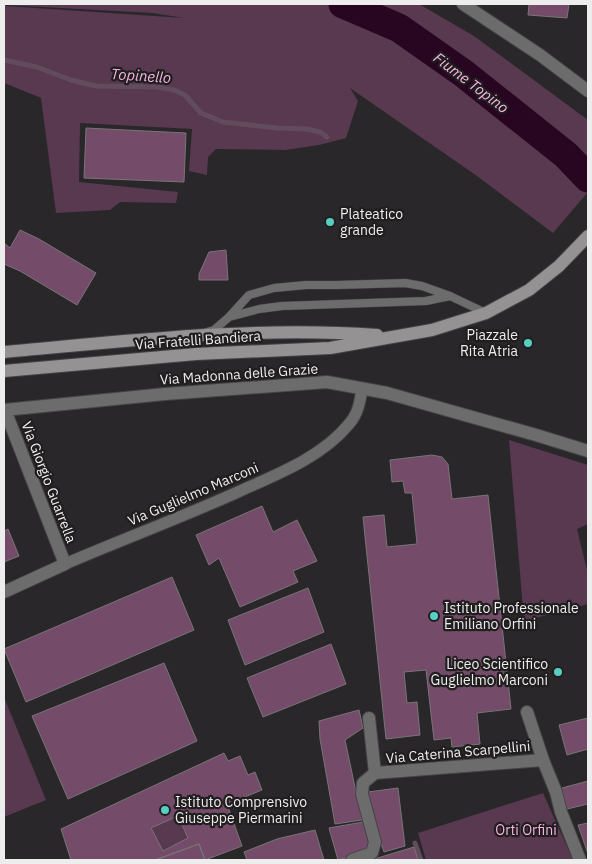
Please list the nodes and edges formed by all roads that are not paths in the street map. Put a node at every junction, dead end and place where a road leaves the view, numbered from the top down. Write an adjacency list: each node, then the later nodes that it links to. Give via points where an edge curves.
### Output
1 (463, 4): 2 (street)
2 (588, 91)
3 (588, 236): 5 (main road, Via Fratelli Bandiera, via 559,266 529,290)
4 (450, 296): 5 (lane); 6 (lane, via 426,301 282,306); 6 (lane, via 405,283 274,288 249,294)
5 (486, 313): 8 (main road, Via Fratelli Bandiera, via 432,330)
6 (229, 317): 7 (lane, via 214,330)
7 (196, 336): 8 (main road, Via Fratelli Bandiera, via 329,331); 9 (main road, Via Fratelli Bandiera)
8 (394, 336): 10 (main road, Via Fratelli Bandiera, via 330,348 196,354)
9 (4, 352)
10 (4, 371)
11 (362, 389): 12 (street, Via Madonna delle Grazie, via 327,382); 13 (street, Via Madonna delle Grazie, via 387,393); 14 (street, Via Guglielmo Marconi, via 358,408 350,423 307,458 212,504)
12 (4, 410): 14 (street, Via Giorgio Guarrella)
13 (588, 451)
14 (65, 564): 15 (street, Via Guglielmo Marconi)
15 (4, 592)
16 (528, 712): 18 (street)
17 (369, 718): 19 (street)
18 (542, 760): 19 (street, Via Caterina Scarpellini); 21 (street)
19 (375, 774): 20 (street, via 363,784 362,794 375,842 372,853)
20 (352, 860)
21 (580, 860)

